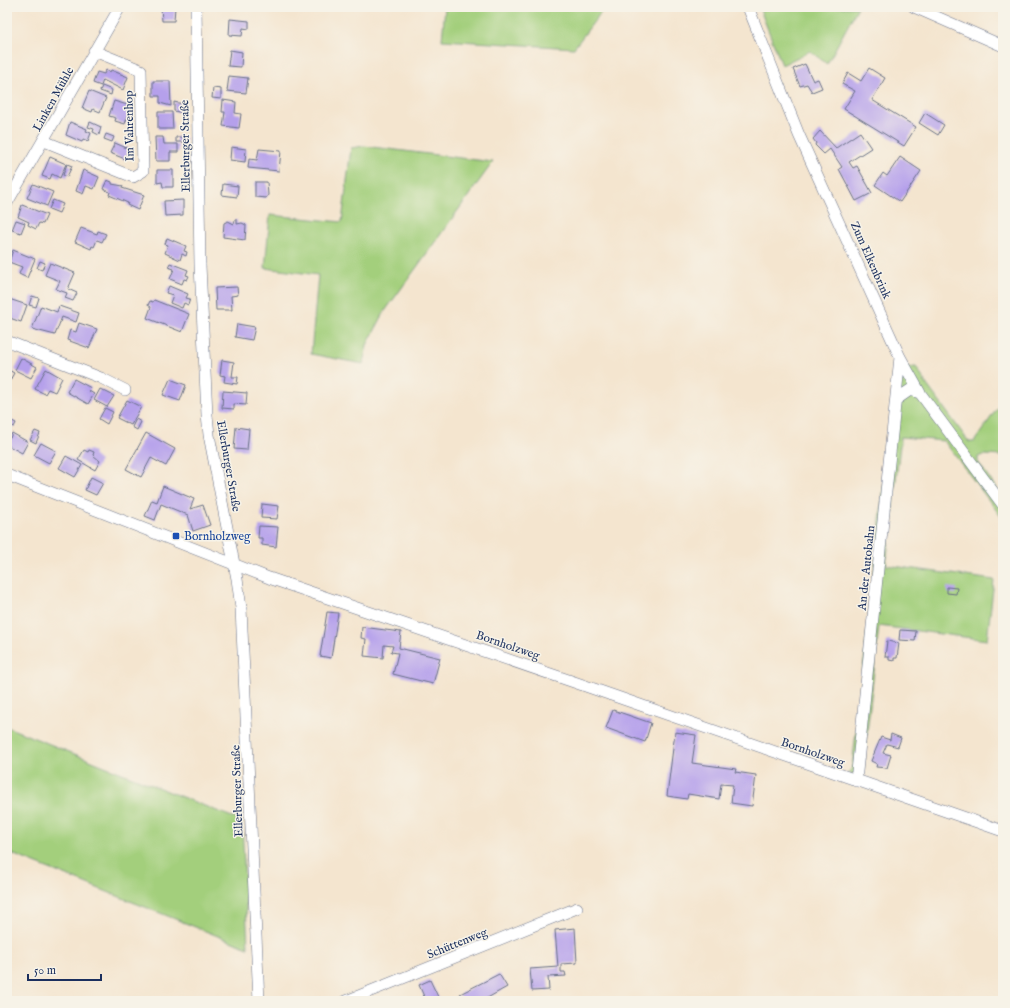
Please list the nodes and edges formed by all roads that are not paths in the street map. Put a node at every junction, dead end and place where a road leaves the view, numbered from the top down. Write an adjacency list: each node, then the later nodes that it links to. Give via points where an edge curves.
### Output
1 (120, 7): 6 (street, Linken Mühle)
2 (196, 7): 16 (street, Ellerburger Straße, via 200,265 207,415)
3 (748, 7): 10 (street, Zum Elkenbrink, via 799,134)
4 (914, 7): 5 (street)
5 (1003, 46)
6 (94, 51): 7 (street, Linken Mühle); 7 (street, Im Vahrenhop, via 140,70 143,171 133,177)
7 (44, 141): 8 (street, Linken Mühle)
8 (7, 203)
9 (7, 341): 11 (street, via 101,378)
10 (900, 357): 12 (street, Zum Elkenbrink); 13 (street, An der Autobahn)
11 (124, 390)
12 (920, 393): 13 (street, via 910,390); 15 (street, Zum Elkenbrink)
13 (897, 399): 17 (street, An der Autobahn)
14 (7, 475): 16 (street, Bornholzweg)
15 (1003, 505)
16 (234, 566): 17 (street, Bornholzweg); 20 (street, Ellerburger Straße, via 244,643)
17 (856, 781): 18 (street, Bornholzweg)
18 (1003, 831)
19 (577, 908): 21 (street, Schüttenweg)
20 (259, 1001)
21 (346, 1001)

